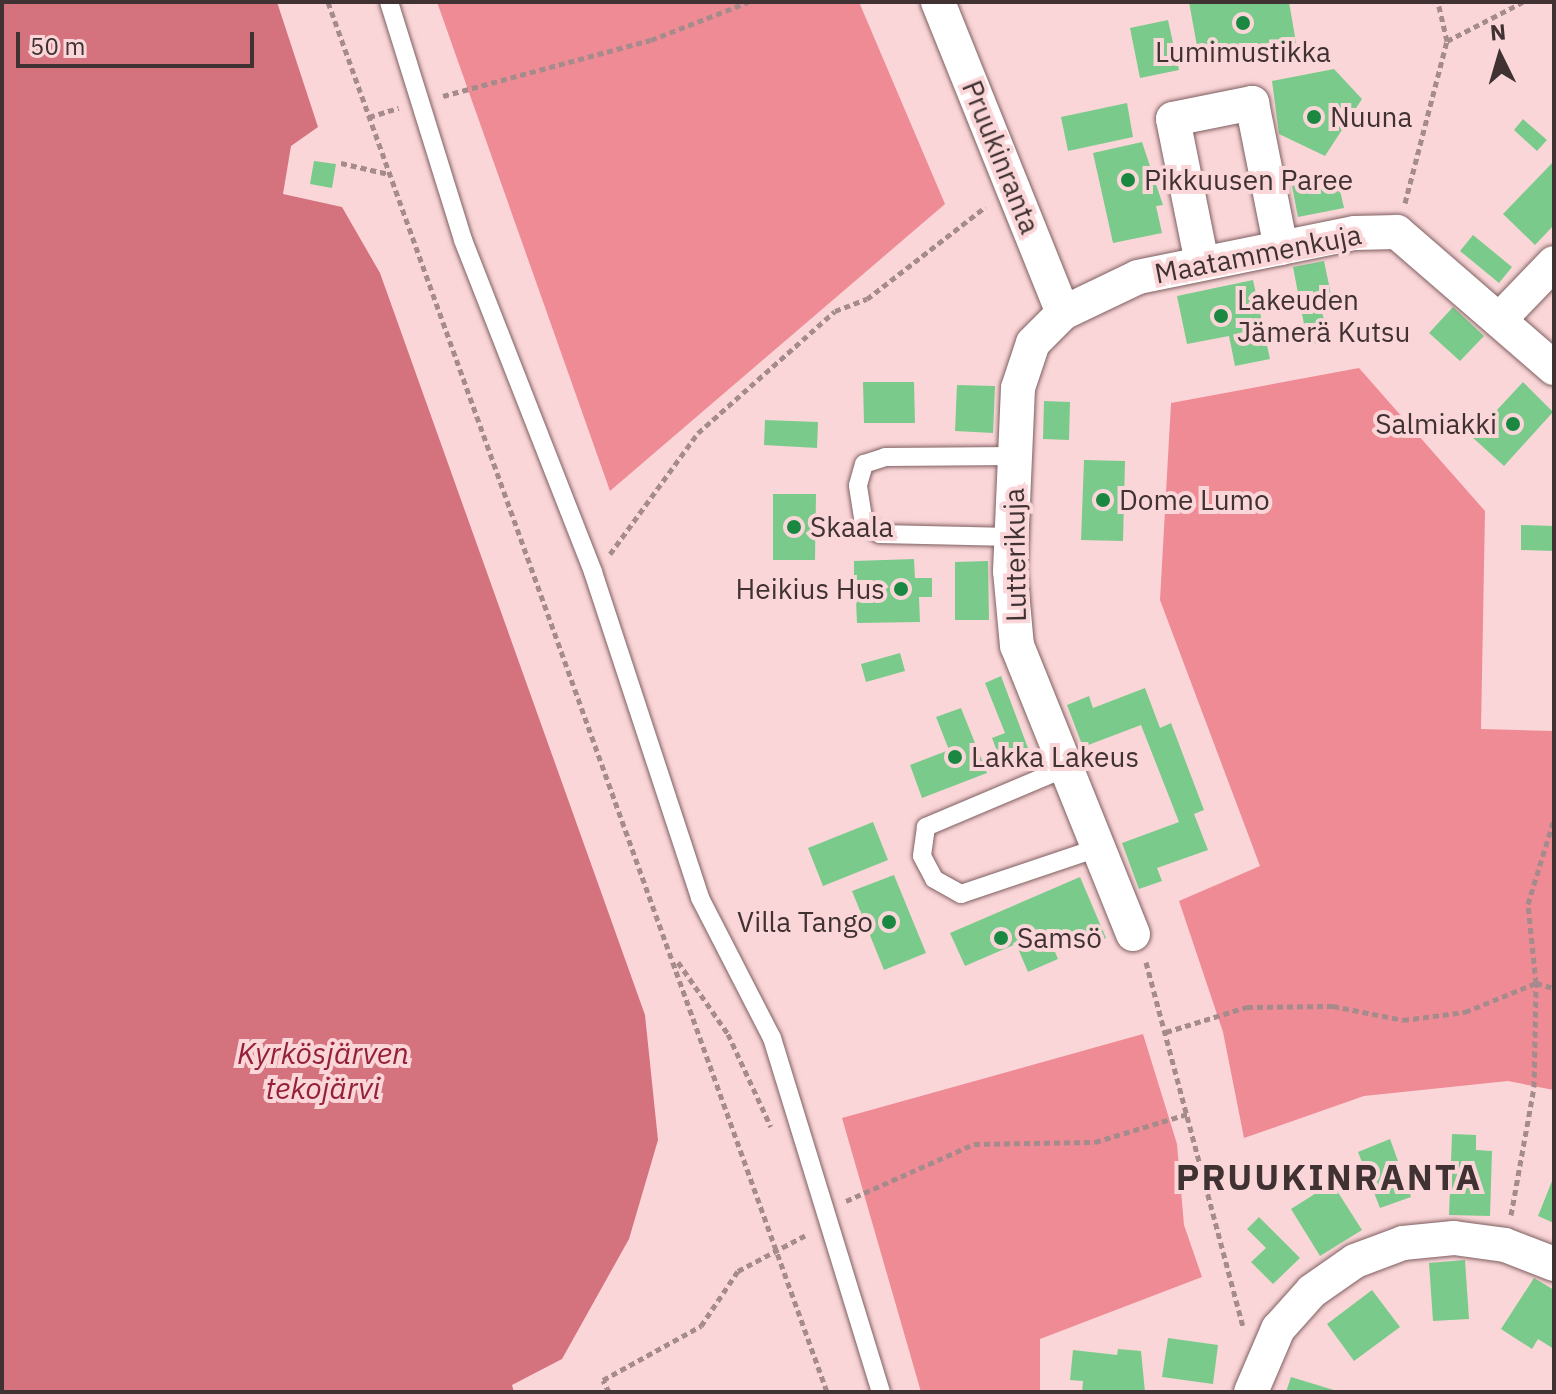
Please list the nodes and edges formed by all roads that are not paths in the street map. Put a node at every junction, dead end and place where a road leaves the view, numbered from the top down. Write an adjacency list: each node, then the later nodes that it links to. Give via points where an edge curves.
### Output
1 (389, 2): 16 (lane, via 463,240 593,572 700,898 772,1038)
2 (938, 2): 6 (street, Pruukinranta)
3 (1281, 248): 4 (street, Maatammenkuja); 4 (street, via 1252,103 1173,119); 7 (street, Maatammenkuja, via 1397,232)
4 (1202, 263): 6 (street, Maatammenkuja, via 1098,291)
5 (1554, 263): 7 (street)
6 (1063, 313): 9 (street, Lutterikuja, via 1033,343 1018,388)
7 (1501, 318): 8 (street, Maatammenkuja)
8 (1554, 368)
9 (1015, 456): 10 (street, Lutterikuja); 10 (lane, via 885,457 864,464 858,485 864,524 880,534)
10 (1012, 537): 11 (street, Lutterikuja, via 1017,646)
11 (1063, 769): 12 (street, Lutterikuja); 12 (lane, via 926,827 922,856 934,879 961,894)
12 (1098, 848): 13 (street, Lutterikuja)
13 (1133, 934)
14 (1554, 1264): 15 (street, via 1505,1245 1429,1240 1355,1261 1287,1319)
15 (1253, 1383)
16 (881, 1392)

